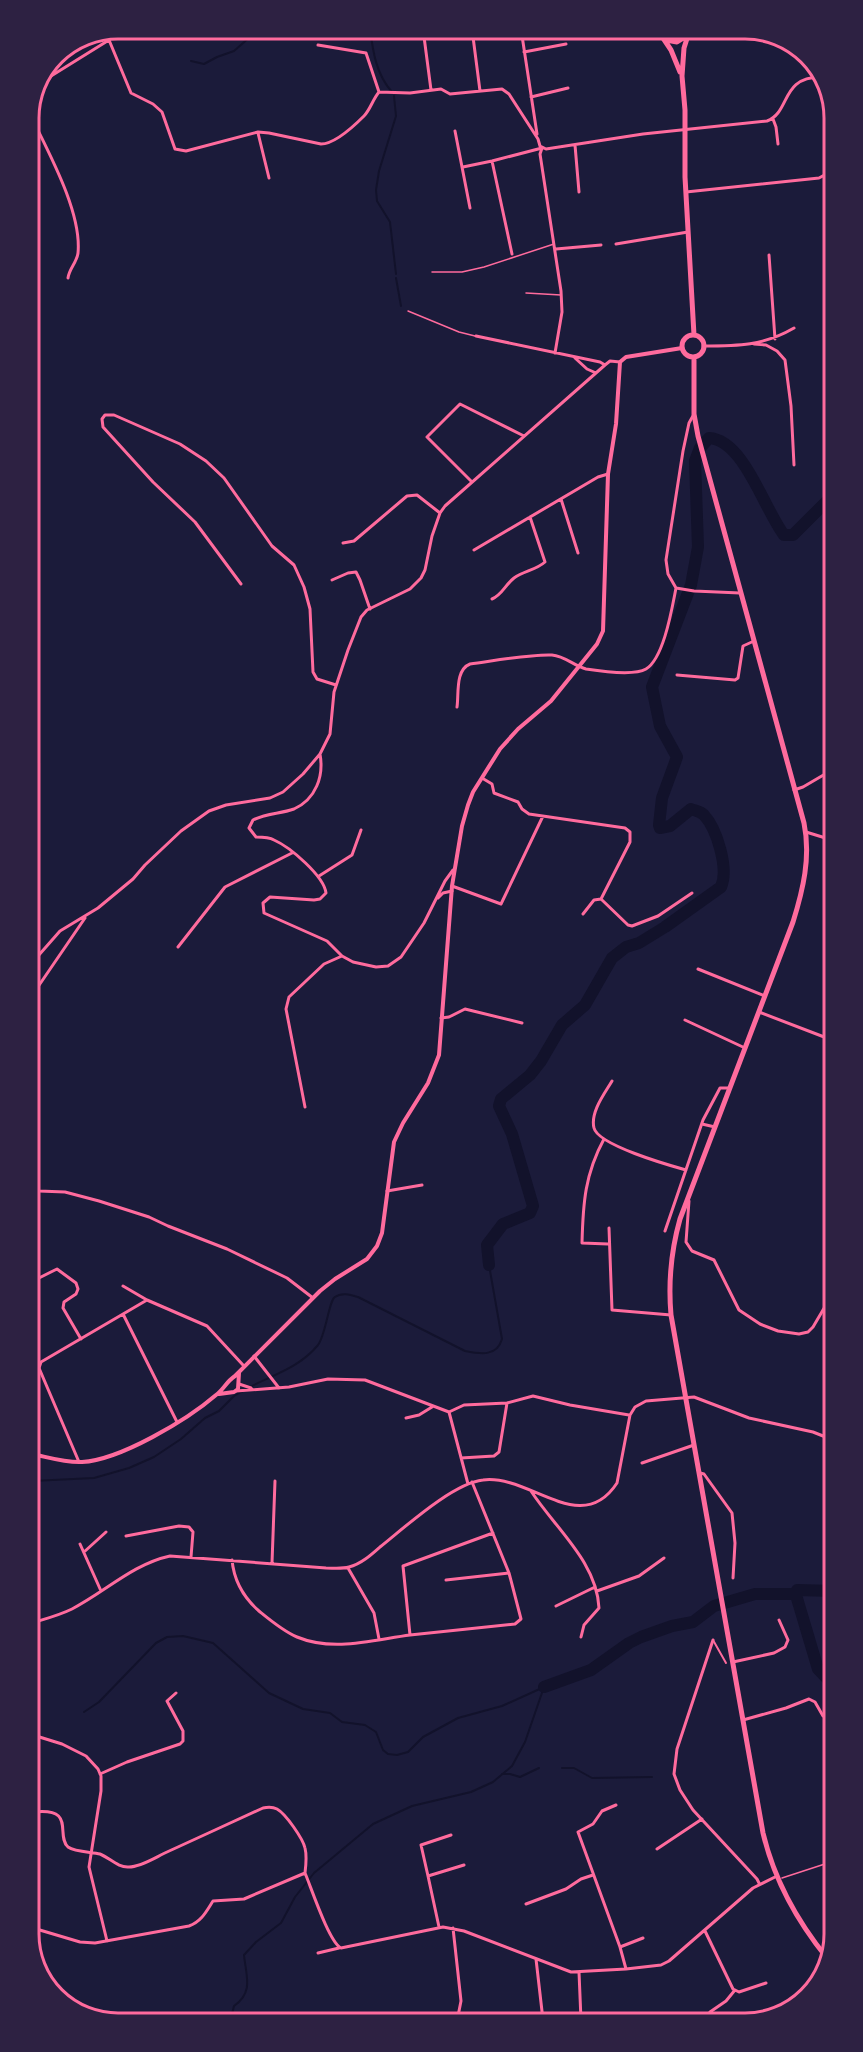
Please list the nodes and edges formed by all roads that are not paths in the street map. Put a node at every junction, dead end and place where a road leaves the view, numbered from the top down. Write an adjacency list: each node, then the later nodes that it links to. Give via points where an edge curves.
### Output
1 (424, 39): 15 (street)
2 (473, 39): 16 (street)
3 (522, 39): 10 (street)
4 (663, 39): 5 (main road); 12 (main road)
5 (681, 39)
6 (688, 39): 12 (main road)
7 (109, 40): 11 (street); 22 (street, via 131,93 162,112 175,149 186,151)
8 (566, 44): 10 (street)
9 (318, 45): 17 (street, via 366,53)
10 (524, 52): 18 (street)
11 (51, 76)
12 (682, 76): 20 (main road)
13 (813, 77): 19 (street, via 792,88)
14 (568, 88): 18 (street)
15 (431, 90): 16 (street, via 441,89 450,94); 17 (street)
16 (480, 91): 24 (street, via 502,88)
17 (379, 92): 22 (street, via 366,115 329,144)
18 (531, 97): 24 (street)
19 (773, 119): 20 (street); 25 (street)
20 (686, 130): 26 (street); 33 (main road)
21 (456, 131): 29 (street)
22 (258, 132): 31 (street)
23 (39, 134): 43 (street, via 78,226 78,254)
24 (538, 139): 27 (street)
25 (778, 144)
26 (575, 145): 27 (street); 32 (street)
27 (542, 148): 28 (street); 36 (street)
28 (492, 161): 29 (street); 40 (street)
29 (463, 166): 34 (street)
30 (824, 175): 33 (street)
31 (269, 178)
32 (579, 192)
33 (686, 192): 35 (main road)
34 (470, 208)
35 (688, 232): 37 (street); 48 (main road)
36 (555, 243): 39 (street); 42 (lane, via 473,270)
37 (616, 244)
38 (601, 245): 39 (street)
39 (556, 249): 45 (street)
40 (512, 254)
41 (769, 255): 50 (street)
42 (432, 272)
43 (69, 278)
44 (526, 293): 45 (lane)
45 (561, 296): 54 (street)
46 (408, 311): 49 (lane)
47 (794, 328): 50 (street)
48 (694, 335): 52 (main road, via 702,339); 53 (main road, via 685,338)
49 (476, 336): 54 (street)
50 (775, 339): 51 (street)
51 (754, 344): 52 (street); 64 (street, via 766,345 785,360)
52 (703, 346): 56 (main road, via 702,352)
53 (682, 348): 56 (main road); 57 (street, via 626,357)
54 (555, 353): 55 (street)
55 (574, 357): 58 (street); 59 (street)
56 (694, 357): 62 (main road)
57 (620, 362): 58 (street); 65 (street)
58 (605, 365): 60 (street)
59 (587, 369): 60 (street); 61 (street)
60 (596, 373): 61 (street)
61 (590, 378): 63 (street)
62 (694, 414): 75 (street, via 683,451 666,560); 76 (main road)
63 (524, 436): 66 (street); 66 (street, via 459,404 427,437)
64 (794, 465)
65 (608, 474): 67 (street); 80 (street, via 603,631)
66 (472, 482): 68 (street)
67 (561, 499): 69 (street); 72 (street)
68 (440, 513): 70 (street, via 417,495 407,496 354,541); 78 (street, via 421,578 410,589)
69 (530, 518): 71 (street); 77 (street, via 545,562 514,578)
70 (344, 543)
71 (474, 550)
72 (578, 553)
73 (332, 580): 78 (street, via 356,572)
74 (241, 584): 82 (street, via 195,522 103,427 105,415 114,415 180,444 224,478 266,539 294,565 310,609 313,672 322,681)
75 (676, 588): 76 (street); 80 (street, via 659,649 647,668 610,672)
76 (740, 593): 79 (main road)
77 (492, 600)
78 (370, 609): 82 (street, via 355,630)
79 (754, 641): 81 (street, via 743,646 735,680); 87 (main road)
80 (579, 667): 83 (street, via 551,655 465,665 460,673); 86 (street, via 543,709 500,749)
81 (677, 675)
82 (336, 685): 84 (street, via 330,734)
83 (457, 707)
84 (320, 754): 92 (street, via 323,767 319,782 303,803 250,823 256,837 272,838); 100 (street, via 283,792 264,800 209,811)
85 (824, 775): 87 (street)
86 (481, 777): 88 (street, via 492,784 494,793 518,802 525,812); 93 (street, via 465,814)
87 (794, 790): 90 (main road)
88 (543, 816): 95 (street, via 501,904); 97 (street, via 625,828 630,832 630,842)
89 (362, 830): 94 (street, via 352,855)
90 (806, 832): 91 (street); 106 (main road, via 806,866 798,906)
91 (824, 838)
92 (292, 853): 94 (street); 101 (street, via 225,887)
93 (455, 869): 95 (street); 98 (street)
94 (319, 876): 103 (street, via 326,893 320,899 270,897 262,908 268,916 327,940)
95 (452, 889): 98 (street); 108 (street)
96 (692, 893): 97 (street, via 658,916 632,926)
97 (601, 899): 99 (street, via 594,900)
98 (435, 901): 103 (street, via 394,963 376,967)
99 (583, 914)
100 (86, 916): 102 (street, via 60,931); 105 (street)
101 (178, 947)
102 (39, 955)
103 (342, 956): 115 (street, via 324,964 289,997 286,1009)
104 (698, 969): 106 (street)
105 (39, 985)
106 (765, 996): 107 (main road)
107 (759, 1012): 111 (street); 112 (main road)
108 (441, 1018): 110 (street, via 465,1009); 122 (street, via 435,1068 394,1142)
109 (685, 1020): 112 (street)
110 (522, 1023)
111 (824, 1037)
112 (745, 1048): 114 (main road)
113 (612, 1081): 118 (street, via 595,1113 593,1127)
114 (730, 1088): 116 (street, via 720,1088); 117 (main road)
115 (306, 1107)
116 (703, 1122): 117 (street); 119 (street)
117 (715, 1127): 123 (main road)
118 (604, 1139): 119 (street); 126 (street, via 588,1179 582,1243)
119 (686, 1170): 125 (street)
120 (422, 1185): 122 (street)
121 (39, 1191): 129 (street, via 65,1192 149,1217 286,1278)
122 (387, 1191): 129 (street, via 377,1246 367,1259)
123 (689, 1194): 131 (street, via 686,1242 692,1251 714,1260 739,1310 748,1318 778,1331 800,1334 813,1327); 133 (main road, via 670,1260)
124 (609, 1228): 126 (street)
125 (665, 1231)
126 (608, 1244): 133 (street, via 612,1310)
127 (39, 1278): 134 (street, via 57,1269 76,1283 76,1294 64,1302 63,1308)
128 (123, 1286): 130 (street)
129 (313, 1298): 135 (street)
130 (147, 1300): 132 (street); 136 (street, via 207,1326)
131 (824, 1308)
132 (123, 1314): 134 (street); 152 (street)
133 (671, 1315): 146 (main road)
134 (81, 1339): 157 (street, via 44,1359 39,1368)
135 (254, 1355): 136 (street); 142 (street)
136 (243, 1365): 137 (street)
137 (238, 1372): 138 (street); 139 (street)
138 (232, 1378): 139 (street); 140 (street)
139 (239, 1382): 141 (street); 143 (street)
140 (226, 1384): 144 (street); 145 (street)
141 (253, 1388): 142 (street); 143 (street)
142 (279, 1388): 148 (street, via 328,1379 365,1380)
143 (237, 1391): 144 (street)
144 (230, 1392): 145 (street)
145 (218, 1394): 152 (street)
146 (684, 1397): 150 (street, via 646,1401); 153 (street, via 694,1397 749,1419); 154 (main road)
147 (507, 1402): 149 (street, via 464,1405); 150 (street, via 533,1396); 156 (street, via 499,1452 494,1456)
148 (432, 1407): 149 (street); 151 (street)
149 (449, 1412): 156 (street)
150 (630, 1415): 162 (street, via 617,1483 603,1499 589,1506 575,1506)
151 (406, 1418)
152 (177, 1422): 157 (street, via 115,1454)
153 (824, 1436)
154 (694, 1445): 158 (street); 159 (main road)
155 (39, 1455): 157 (street)
156 (461, 1458): 161 (street)
157 (79, 1462)
158 (642, 1463)
159 (699, 1472): 174 (street, via 732,1513); 185 (main road)
160 (275, 1481): 171 (street)
161 (470, 1483): 162 (street, via 496,1480); 164 (street); 172 (street)
162 (531, 1490): 176 (street, via 586,1565)
163 (106, 1532): 167 (street)
164 (493, 1532): 173 (street); 181 (street, via 403,1566)
165 (126, 1536): 168 (street, via 189,1527 193,1532)
166 (80, 1544): 167 (street)
167 (84, 1552): 177 (street)
168 (191, 1557): 170 (street); 177 (street, via 153,1560)
169 (664, 1558): 176 (street, via 639,1576)
170 (232, 1560): 171 (street); 183 (street, via 233,1577 245,1597 294,1636 340,1644)
171 (272, 1563): 172 (street)
172 (348, 1568): 183 (street, via 374,1613)
173 (509, 1573): 175 (street); 181 (street, via 520,1622)
174 (733, 1578)
175 (446, 1580)
176 (596, 1589): 178 (street); 182 (street, via 599,1608 584,1625)
177 (101, 1592): 180 (street, via 71,1610)
178 (556, 1606)
179 (778, 1620): 185 (street, via 788,1640 785,1647)
180 (39, 1621)
181 (410, 1635): 183 (street)
182 (581, 1637)
183 (379, 1640)
184 (713, 1640): 185 (street); 193 (street, via 677,1749 674,1774 686,1800)
185 (729, 1662): 188 (main road)
186 (176, 1693): 190 (street, via 167,1701 183,1731 183,1741)
187 (824, 1716): 188 (street, via 809,1699)
188 (743, 1720): 202 (main road, via 763,1833)
189 (39, 1737): 190 (street, via 86,1756)
190 (100, 1774): 196 (street)
191 (616, 1805): 200 (street, via 602,1811 593,1824 578,1832)
192 (39, 1812): 196 (street, via 56,1814 68,1846)
193 (702, 1820): 195 (street); 203 (street)
194 (451, 1835): 201 (street, via 421,1845)
195 (657, 1849)
196 (91, 1852): 199 (street, via 128,1868 271,1807 279,1810 304,1843); 210 (street, via 89,1867)
197 (824, 1864): 202 (lane)
198 (465, 1865): 201 (street)
199 (305, 1873): 210 (street, via 244,1899 213,1901 196,1924); 212 (street, via 330,1936)
200 (593, 1875): 204 (street, via 566,1890); 211 (street)
201 (428, 1876): 205 (street)
202 (777, 1878): 203 (street); 213 (main road, via 800,1922)
203 (759, 1883): 208 (street)
204 (526, 1904)
205 (439, 1928): 206 (street); 212 (street)
206 (453, 1928): 215 (street); 221 (street, via 461,2001)
207 (39, 1930): 210 (street, via 80,1942)
208 (705, 1931): 216 (street, via 661,1965); 219 (street)
209 (643, 1938): 211 (street)
210 (107, 1941)
211 (620, 1947): 216 (street)
212 (341, 1948): 214 (street)
213 (822, 1951)
214 (318, 1953)
215 (536, 1959): 217 (street); 222 (street)
216 (626, 1970): 217 (street)
217 (579, 1972): 223 (street)
218 (766, 1983): 219 (street)
219 (735, 1990): 220 (street)
220 (710, 2012)
221 (459, 2013)
222 (542, 2013)
223 (581, 2013)

